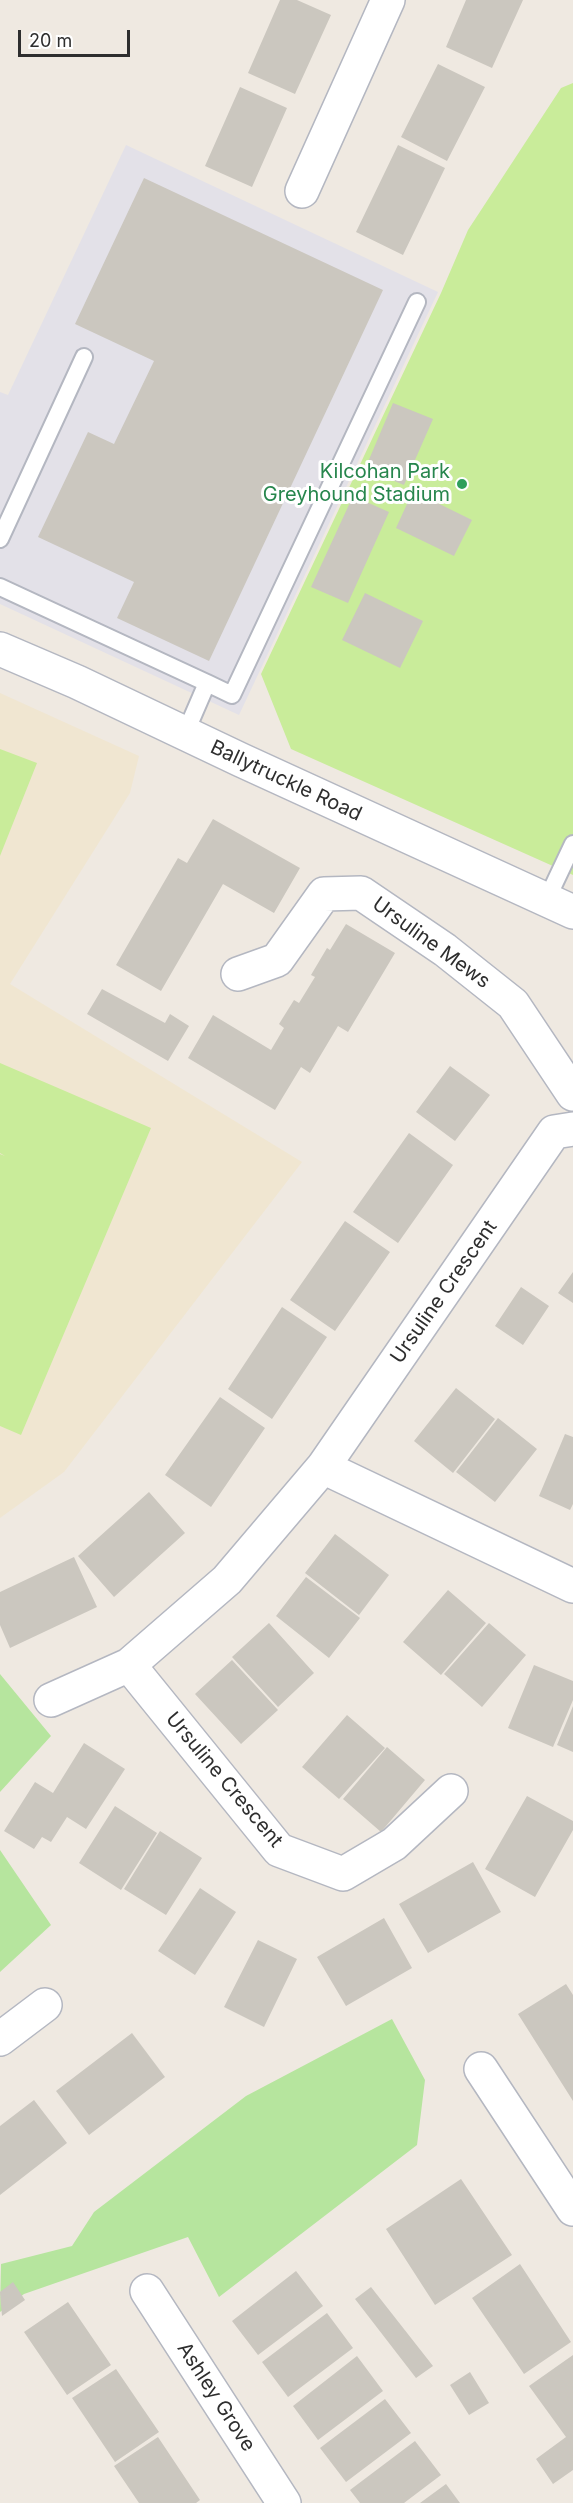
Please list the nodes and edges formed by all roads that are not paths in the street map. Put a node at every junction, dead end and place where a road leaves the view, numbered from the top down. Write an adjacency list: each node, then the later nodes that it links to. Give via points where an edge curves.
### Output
1 (388, 0): 2 (street)
2 (302, 190)
3 (417, 302): 8 (lane, via 232,695)
4 (84, 357): 5 (lane)
5 (0, 539)
6 (0, 587): 8 (lane)
7 (0, 649): 9 (street, Ballytruckle Road)
8 (207, 683): 9 (lane)
9 (185, 734): 11 (street, Ballytruckle Road)
10 (573, 844): 11 (lane)
11 (560, 905)
12 (238, 974): 13 (street, Ursuline Mews, via 277,960 324,894 361,893 445,950 513,1004)
13 (573, 1094)
14 (573, 1129): 15 (street, Ursuline Crescent, via 554,1132)
15 (323, 1467): 16 (street); 17 (street, Ursuline Crescent, via 226,1580)
16 (573, 1586)
17 (129, 1665): 18 (street, Ursuline Crescent); 19 (street, Ursuline Crescent, via 279,1850 343,1874 394,1844)
18 (51, 1700)
19 (451, 1791)
20 (45, 2005): 21 (street)
21 (0, 2039)
22 (481, 2069): 23 (street)
23 (573, 2208)
24 (147, 2290): 25 (street, Ashley Grove)
25 (284, 2503)

